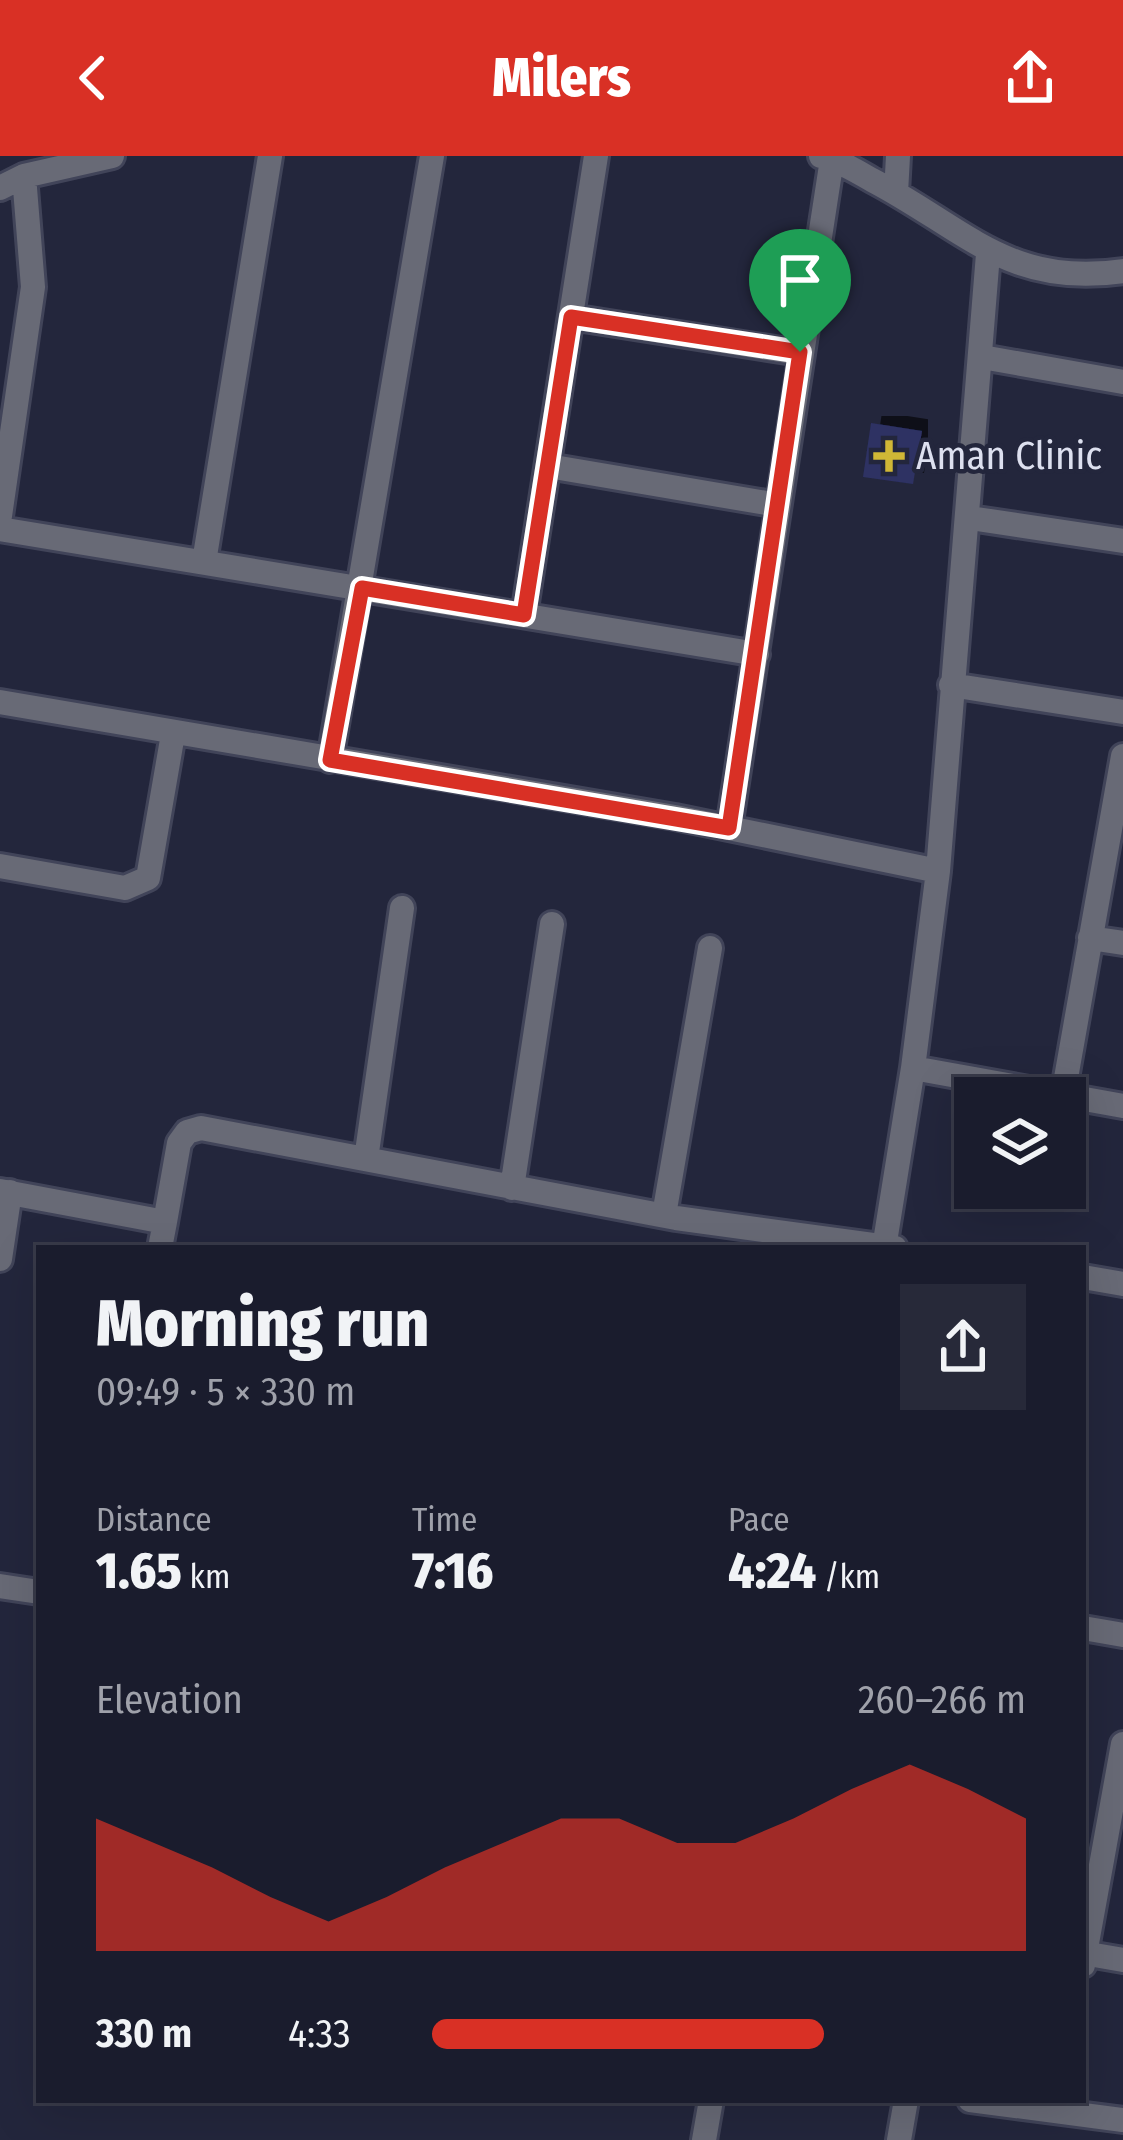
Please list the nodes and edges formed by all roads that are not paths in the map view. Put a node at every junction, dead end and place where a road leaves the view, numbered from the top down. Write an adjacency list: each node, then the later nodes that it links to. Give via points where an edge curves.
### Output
1 (112, 156): 7 (street)
2 (270, 156): 23 (street)
3 (432, 156): 24 (street)
4 (596, 156): 13 (street)
5 (898, 156): 10 (street)
6 (827, 157): 10 (street); 14 (street)
7 (73, 160): 8 (street)
8 (25, 176): 9 (street); 19 (street, via 33,287)
9 (0, 188)
10 (896, 193): 11 (street)
11 (988, 254): 12 (street, via 1088,276); 15 (street)
12 (1123, 271)
13 (571, 317): 14 (street); 17 (street)
14 (800, 352): 18 (street)
15 (982, 357): 16 (street); 20 (street)
16 (1123, 382)
17 (548, 466): 18 (street); 25 (street)
18 (778, 506): 26 (street)
19 (0, 516)
20 (970, 518): 22 (street); 27 (street)
21 (0, 529): 23 (street)
22 (1123, 541)
23 (204, 562): 24 (street)
24 (362, 588): 25 (street); 32 (street)
25 (524, 615): 26 (street)
26 (757, 654): 33 (street)
27 (951, 685): 29 (street); 35 (street)
28 (0, 702): 30 (street)
29 (1123, 712)
30 (172, 734): 32 (street); 34 (street, via 148,878 125,888)
31 (1123, 757): 38 (street)
32 (330, 760): 33 (street)
33 (729, 828): 35 (street)
34 (0, 866)
35 (938, 871): 41 (street)
36 (402, 908): 46 (street)
37 (552, 924): 47 (street)
38 (1090, 938): 39 (street); 43 (street)
39 (1123, 943)
40 (710, 948): 49 (street)
41 (913, 1068): 42 (street); 53 (street)
42 (963, 1077)
43 (1066, 1077)
44 (1086, 1099): 45 (street)
45 (1123, 1106)
46 (366, 1159): 47 (street); 50 (street, via 201,1128 187,1132)
47 (512, 1188): 49 (street)
48 (5, 1192): 50 (street); 54 (street)
49 (664, 1215): 52 (street)
50 (165, 1222): 51 (street)
51 (161, 1245)
52 (870, 1245)
53 (884, 1245)
54 (0, 1259)
55 (1086, 1278): 56 (street)
56 (1123, 1284)
57 (0, 1586): 58 (street)
58 (36, 1592)
59 (1086, 1629): 60 (street)
60 (1123, 1635)
61 (1123, 1744): 62 (street)
62 (1086, 1946)
63 (1086, 1957): 64 (street)
64 (1123, 1960)
65 (710, 2103): 70 (street)
66 (905, 2103): 71 (street)
67 (1016, 2103): 68 (street)
68 (1061, 2106): 69 (street)
69 (1123, 2120)
70 (704, 2140)
71 (899, 2140)

